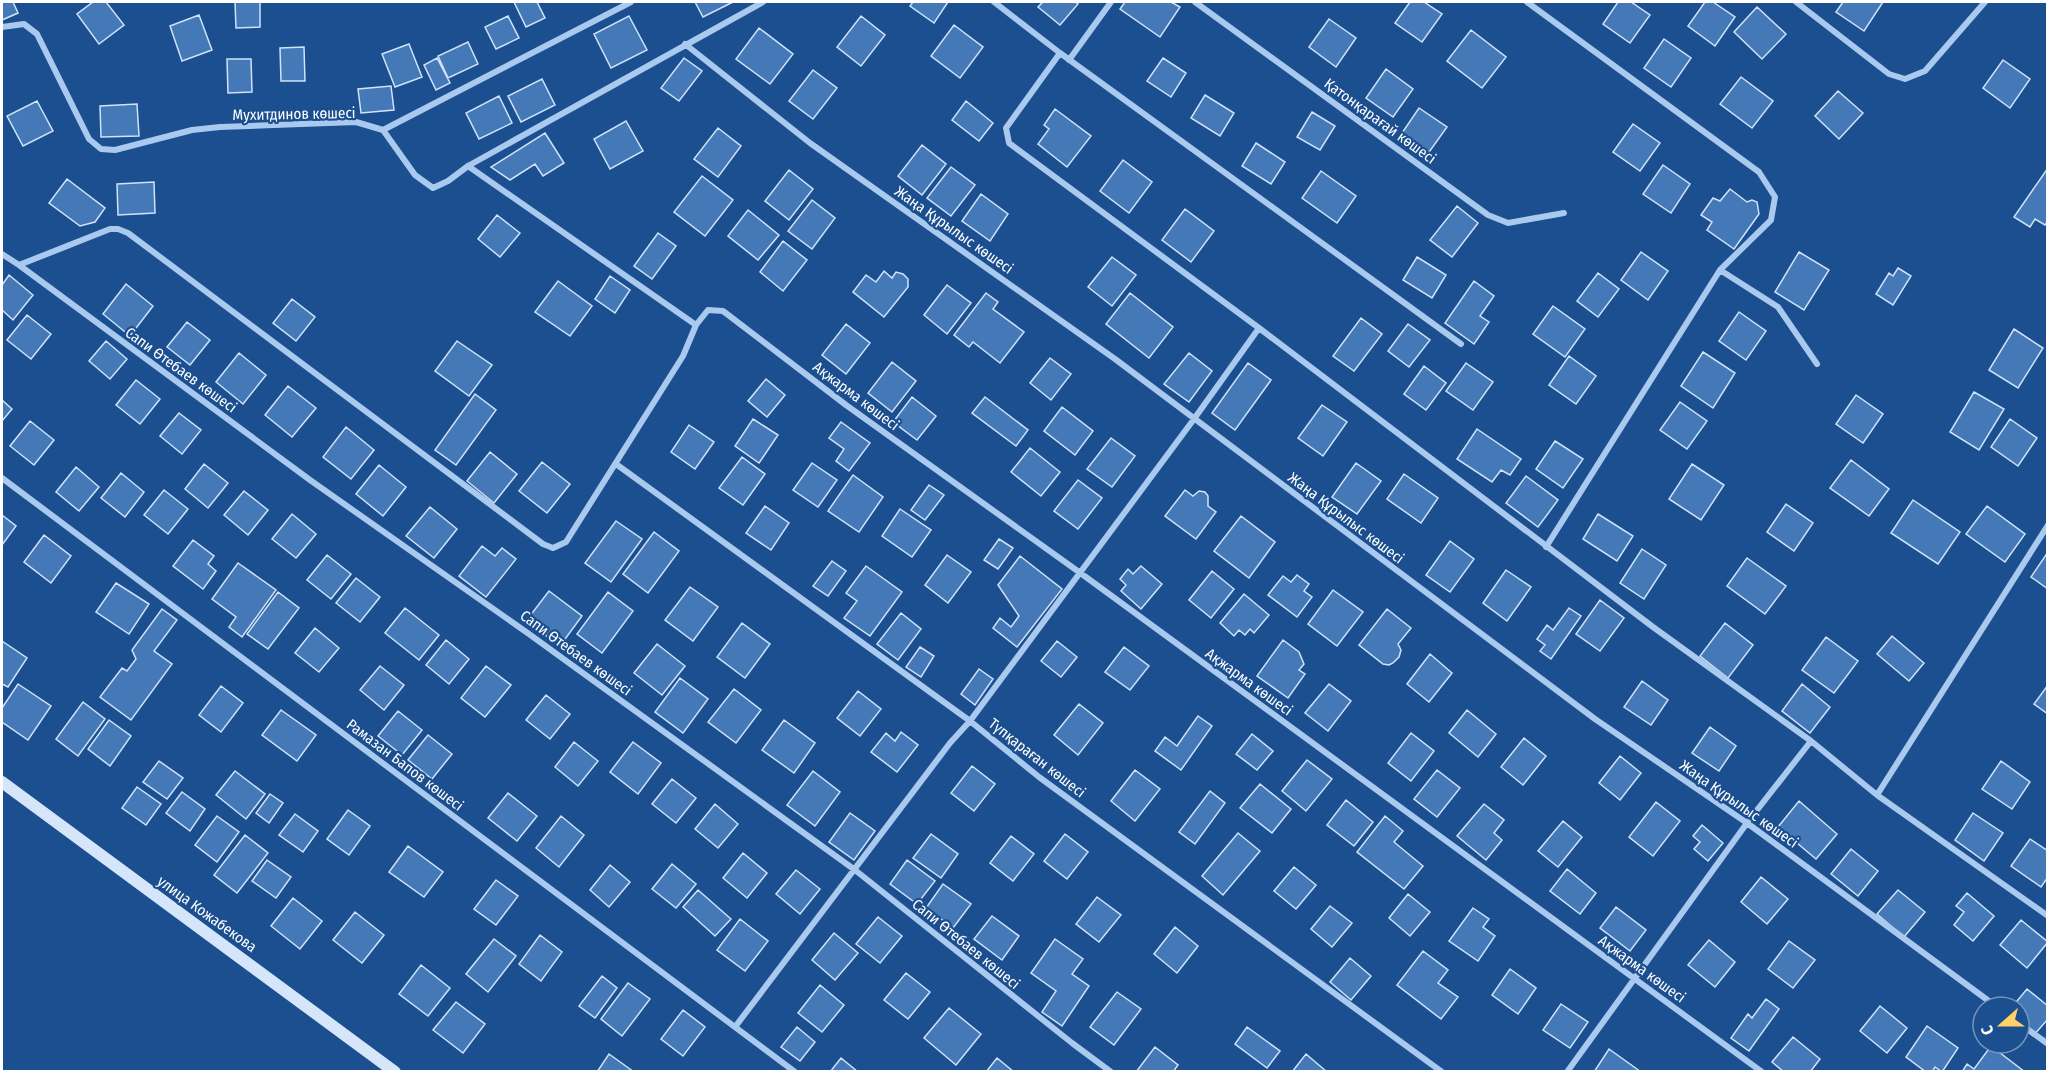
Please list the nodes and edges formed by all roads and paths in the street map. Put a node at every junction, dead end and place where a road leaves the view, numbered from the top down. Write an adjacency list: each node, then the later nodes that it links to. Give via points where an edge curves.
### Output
1 (631, 2): 13 (street)
2 (763, 2): 10 (street)
3 (994, 2): 11 (street)
4 (1111, 2): 12 (street)
5 (1195, 2): 15 (street, Қатонқарағай көшесі, via 1488,215 1508,223)
6 (1527, 2): 18 (street, via 1759,172 1775,197 1771,220)
7 (1796, 2): 8 (street, via 1889,74 1905,79 1925,71)
8 (1985, 2)
9 (2, 27): 13 (street, Мухитдинов көшесі, via 24,24 37,34 89,139 101,149 115,150 192,130 220,127 356,122)
10 (685, 44): 14 (street); 23 (street, Жаңа Құрылыс көшесі, via 810,143 1115,358)
11 (1060, 53): 12 (street); 20 (street, via 1006,128 1009,143)
12 (1069, 60): 21 (street)
13 (383, 130): 14 (street, via 415,175 433,188)
14 (468, 166): 19 (street)
15 (1564, 213)
16 (2, 254): 17 (street, Сапи Өтебаев көшесі)
17 (19, 265): 24 (street, via 110,229 128,232 543,544 554,548 566,542); 34 (street, Сапи Өтебаев көшесі, via 310,480)
18 (1720, 270): 22 (street, via 1778,307); 27 (street)
19 (696, 325): 24 (street, via 683,356); 28 (street, Ақжарма көшесі, via 708,310 723,311 846,405)
20 (1259, 328): 23 (street); 27 (street)
21 (1461, 344)
22 (1816, 364)
23 (1194, 419): 28 (street); 33 (street, Жаңа Құрылыс көшесі, via 1595,719)
24 (616, 464): 29 (street, Түпқараған көшесі)
25 (2, 478): 38 (street, Рамазан Бапов көшесі)
26 (2048, 525): 32 (street)
27 (1546, 547): 30 (street)
28 (1080, 572): 29 (street); 36 (street, Ақжарма көшесі)
29 (970, 721): 34 (street); 44 (street, Түпқараған көшесі, via 1039,777)
30 (1810, 741): 32 (street); 33 (street)
31 (2, 782): 41 (main road, улица Кожабекова)
32 (1877, 795): 35 (street)
33 (1747, 823): 36 (street); 37 (street, Жаңа Құрылыс көшесі)
34 (855, 870): 38 (street); 43 (street, Сапи Өтебаев көшесі)
35 (2048, 916)
36 (1635, 979): 45 (street); 46 (street, Ақжарма көшесі)
37 (1981, 995)
38 (735, 1027): 42 (street, Рамазан Бапов көшесі)
39 (2031, 1032): 40 (street)
40 (2048, 1044)
41 (395, 1071)
42 (795, 1071)
43 (1111, 1071)
44 (1442, 1071)
45 (1567, 1071)
46 (1762, 1071)

